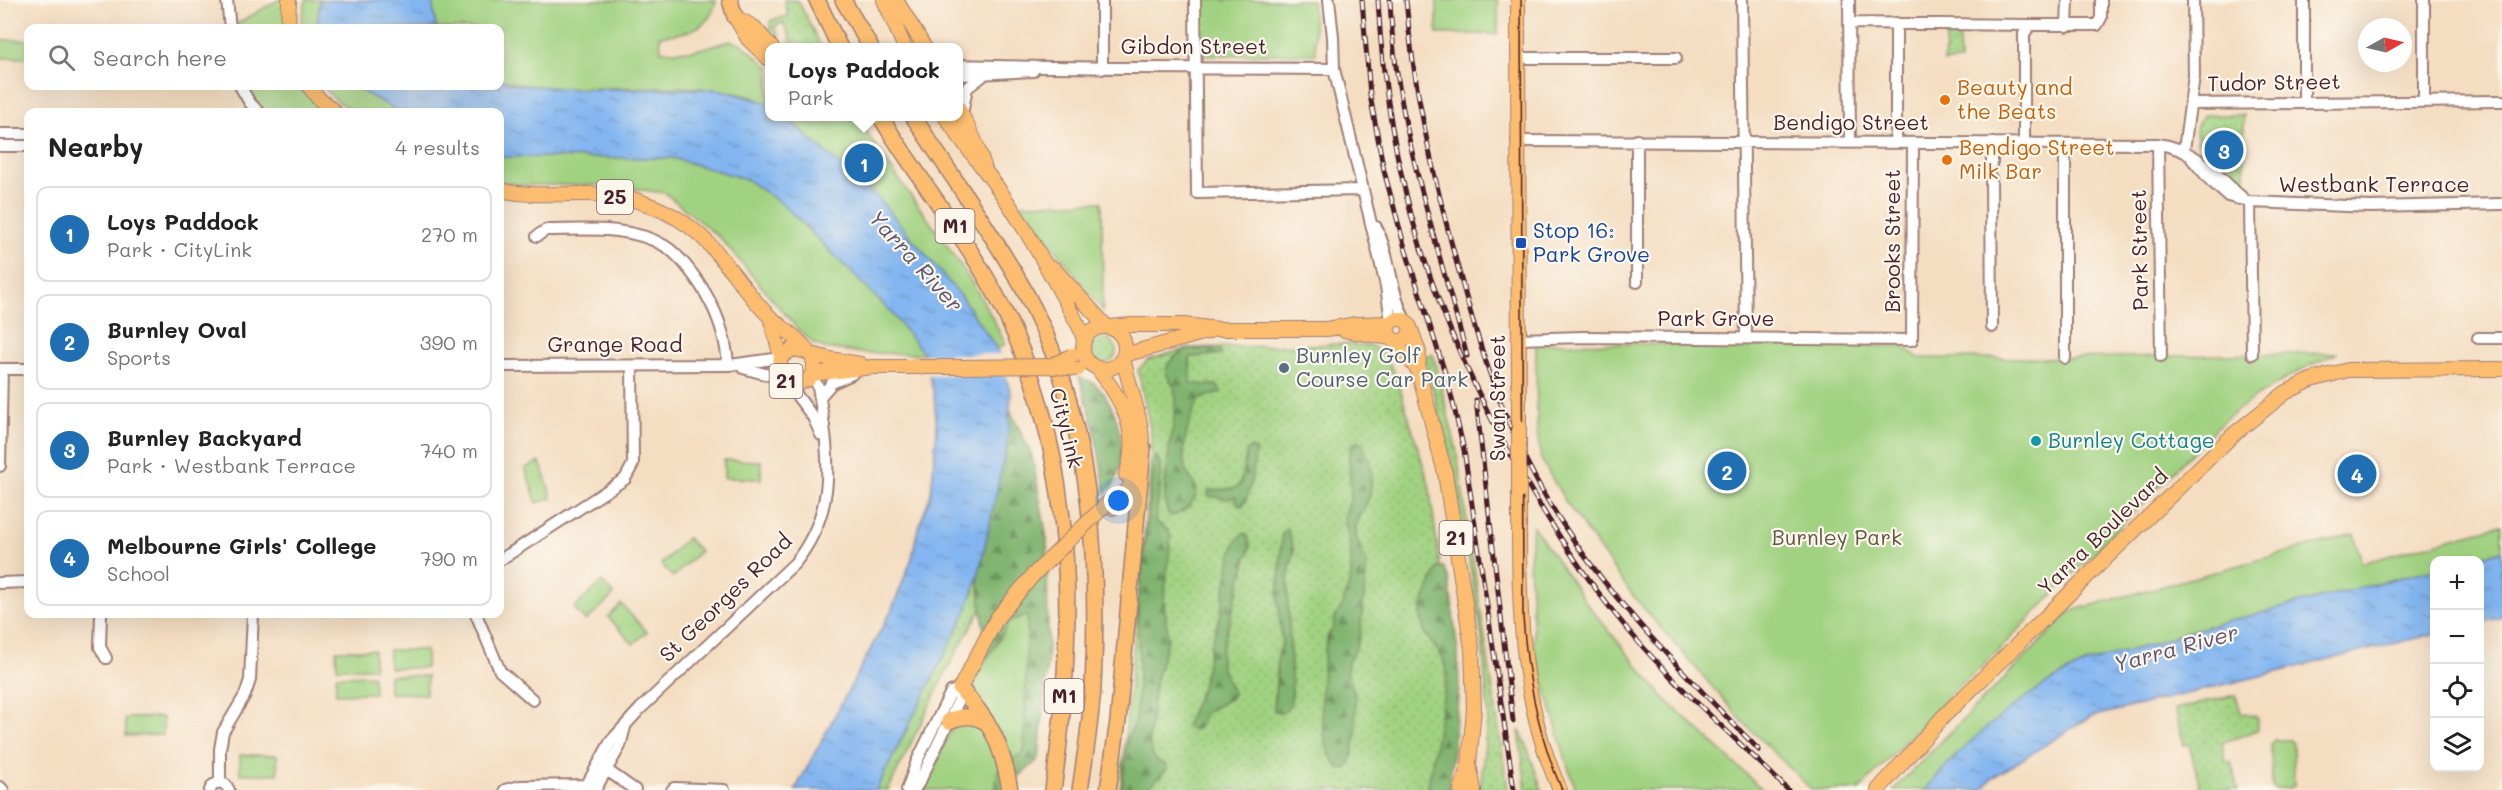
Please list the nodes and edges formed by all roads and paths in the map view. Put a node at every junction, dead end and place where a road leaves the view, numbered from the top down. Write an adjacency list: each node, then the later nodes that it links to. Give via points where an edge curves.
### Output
1 (227, 0): 23 (street)
2 (289, 0): 24 (main road)
3 (730, 0): 20 (highway)
4 (818, 0): 29 (highway)
5 (843, 0): 30 (highway)
6 (852, 0): 31 (highway)
7 (884, 0): 32 (main road)
8 (896, 0): 33 (main road)
9 (1102, 0): 41 (street)
10 (1195, 0): 39 (street)
11 (1329, 0): 42 (street)
12 (1518, 0): 36 (main road, Swan Street)
13 (1742, 0): 62 (street)
14 (1849, 0): 21 (street)
15 (2067, 0): 26 (street)
16 (2101, 0): 26 (street, via 2102,18 2097,25)
17 (2193, 0): 51 (street)
18 (2304, 0): 48 (street)
19 (2424, 0): 50 (street)
20 (735, 17): 27 (main road); 34 (main road)
21 (1849, 23): 22 (street); 63 (street)
22 (1896, 23): 25 (street); 64 (street)
23 (230, 24)
24 (288, 24)
25 (2030, 25): 26 (street); 67 (street, via 2024,34)
26 (2067, 26)
27 (760, 34): 28 (main road); 34 (main road)
28 (768, 43)
29 (838, 43)
30 (869, 43)
31 (869, 43)
32 (903, 43)
33 (922, 43)
34 (758, 50): 35 (main road)
35 (765, 56)
36 (1518, 58): 37 (street); 61 (main road, Swan Street)
37 (1676, 58)
38 (963, 64): 40 (street, Gibdon Street)
39 (1195, 68): 41 (street, Gibdon Street); 42 (street, Gibdon Street); 76 (street, via 1197,193)
40 (1054, 69): 41 (street, Gibdon Street); 43 (street, Gibdon Street)
41 (1102, 69)
42 (1334, 69): 76 (street)
43 (985, 74): 44 (street, Gibdon Street); 47 (street, via 967,88)
44 (963, 75)
45 (242, 90): 52 (street)
46 (312, 90): 53 (main road)
47 (963, 101)
48 (2304, 101): 50 (street, Tudor Street); 51 (street, Tudor Street)
49 (2502, 101): 50 (street, Tudor Street)
50 (2424, 102)
51 (2191, 104): 72 (street)
52 (255, 108)
53 (330, 108)
54 (963, 116): 74 (main road)
55 (883, 121): 142 (highway, CityLink / M1, via 996,295 1026,361 1049,435 1063,510 1068,600 1064,696)
56 (916, 121): 143 (highway, CityLink / M1, via 1024,289 1072,410 1088,498 1094,587 1093,689)
57 (948, 121): 74 (main road)
58 (0, 134): 59 (street)
59 (24, 135)
60 (1637, 140): 61 (street, Bendigo Street); 62 (street, Bendigo Street); 82 (street)
61 (1517, 141): 93 (main road, Swan Street)
62 (1743, 143): 63 (street, Bendigo Street); 89 (street)
63 (1850, 143): 64 (street, Bendigo Street)
64 (1896, 143): 65 (street, Bendigo Street)
65 (1913, 143): 66 (street, Bendigo Street); 94 (street, Brooks Street)
66 (1992, 143): 67 (street, Bendigo Street); 73 (street)
67 (2024, 144): 69 (street, Bendigo Street)
68 (2158, 144): 69 (street, Bendigo Street); 72 (street, Bendigo Street); 99 (street, Park Street)
69 (2065, 145): 101 (street)
70 (0, 146): 71 (street)
71 (24, 146)
72 (2184, 150): 78 (street)
73 (1992, 163)
74 (985, 171): 81 (main road)
75 (1992, 178): 86 (street)
76 (1362, 190): 84 (street, via 1384,247)
77 (504, 191): 83 (main road, 25, via 630,199 668,213 714,250)
78 (2248, 202): 79 (street, Westbank Terrace, via 2371,207); 97 (street)
79 (2502, 204)
80 (537, 236): 102 (street, via 546,230 612,230 665,246 706,294 723,334)
81 (1037, 251): 85 (main road); 95 (main road)
82 (1637, 282)
83 (770, 317): 96 (main road, 25); 100 (main road, 25)
84 (1399, 323): 87 (main road, 21); 92 (main road, via 1387,329); 92 (main road, via 1410,334 1400,341); 111 (main road, 21, via 1419,352)
85 (1108, 327): 88 (main road, 21, via 1184,325); 95 (main road, 21, via 1093,330); 98 (main road, via 1124,339)
86 (1992, 327)
87 (1336, 328): 88 (main road, 21); 92 (main road, 21)
88 (1218, 329): 98 (main road, 21)
89 (1746, 338): 93 (street, Park Grove); 94 (street, Park Grove)
90 (2478, 338): 91 (street)
91 (2502, 338)
92 (1392, 339): 111 (main road, 21)
93 (1519, 339): 147 (main road, Swan Street, bridge, via 1524,664 1540,735)
94 (1912, 340)
95 (1084, 342): 105 (main road, 21, bridge, via 1072,355); 107 (main road, via 1085,357)
96 (807, 352): 100 (main road, 21, via 793,349); 106 (main road, 21); 112 (main road, 21, via 814,365)
97 (2252, 354)
98 (1124, 356): 107 (main road, 21, via 1110,368); 116 (main road, via 1142,422)
99 (2161, 356)
100 (781, 357): 102 (street, Grange Road / 21); 113 (main road, 21, via 779,370)
101 (2066, 358)
102 (729, 365): 104 (street, Grange Road / 21); 113 (street, Grange Road / 21)
103 (504, 366): 104 (street, Grange Road / 21)
104 (632, 366): 119 (street, via 633,464 625,479)
105 (1046, 366): 106 (main road, 21, bridge); 107 (main road, 21, bridge)
106 (884, 367): 112 (main road, 21); 114 (street, via 836,380)
107 (1096, 368): 118 (main road, via 1121,403 1131,431 1128,469)
108 (1, 369): 109 (street); 117 (street)
109 (24, 369)
110 (2502, 369): 148 (main road, Yarra Boulevard, via 2348,370 2311,380 2285,393 2234,434 2107,556 1943,717)
111 (1418, 370): 130 (main road, 21, via 1445,473 1469,623 1475,691)
112 (812, 375): 113 (main road, 21, via 799,384); 114 (street, St Georges Road)
113 (784, 379): 115 (street, St Georges Road, via 813,417)
114 (819, 398): 115 (street, St Georges Road)
115 (826, 447): 131 (street, St Georges Road, via 824,508 804,551 655,694 626,726 620,746)
116 (1143, 448): 118 (main road, via 1132,481); 144 (highway)
117 (0, 466)
118 (1113, 503): 126 (main road, via 997,618)
119 (504, 557)
120 (24, 582): 121 (street)
121 (0, 583)
122 (101, 618): 125 (street, via 100,647)
123 (253, 618): 132 (street, via 250,680 223,732 220,749)
124 (478, 618): 127 (street, via 500,671)
125 (106, 658)
126 (960, 688): 128 (street); 129 (highway); 139 (street, via 951,692)
127 (533, 700)
128 (949, 721): 129 (highway, via 972,717); 140 (street)
129 (992, 729): 141 (highway)
130 (1469, 764): 145 (main road, 21); 146 (main road, 21)
131 (602, 767): 133 (street, St Georges Road); 136 (street)
132 (224, 786): 134 (street, via 215,783)
133 (588, 788): 135 (street, via 520,786)
134 (210, 790)
135 (505, 790)
136 (635, 790)
137 (672, 790): 138 (street)
138 (724, 790)
139 (907, 790)
140 (914, 790)
141 (1010, 790)
142 (1053, 790)
143 (1080, 790)
144 (1108, 790)
145 (1461, 790)
146 (1474, 790)
147 (1560, 790)
148 (1878, 790)

